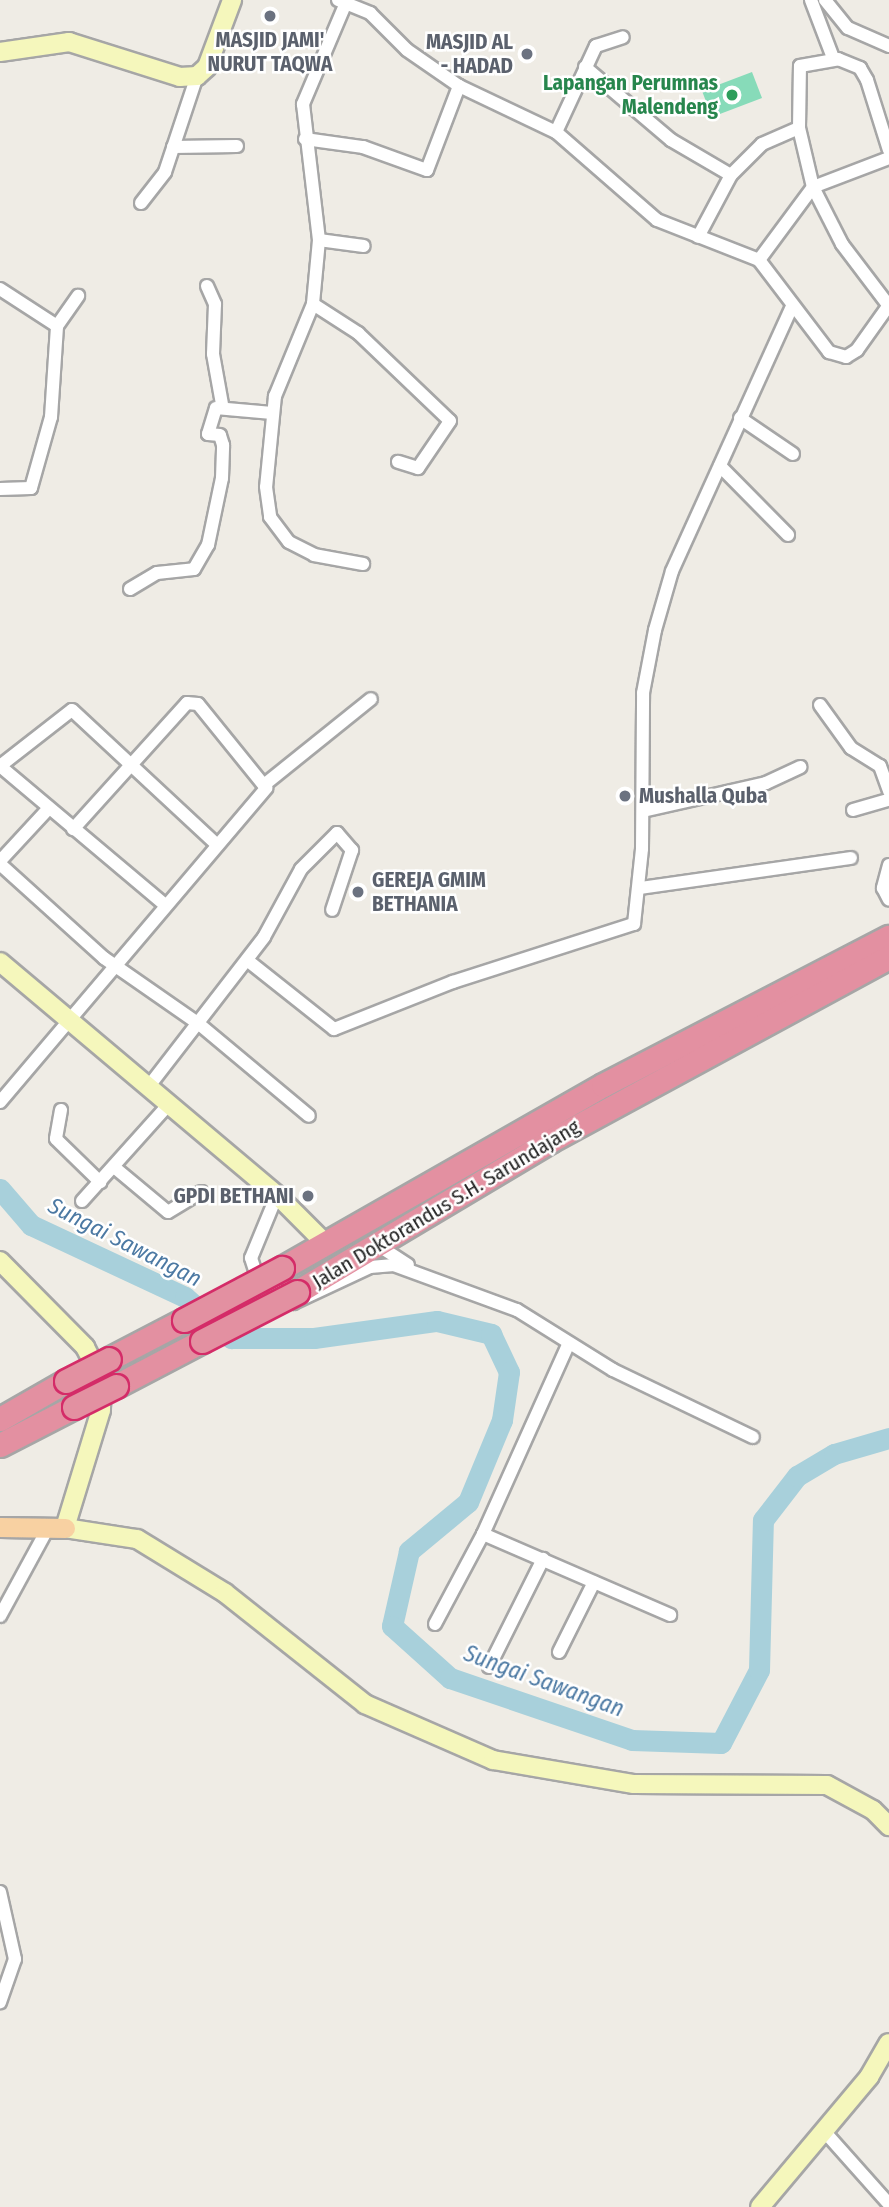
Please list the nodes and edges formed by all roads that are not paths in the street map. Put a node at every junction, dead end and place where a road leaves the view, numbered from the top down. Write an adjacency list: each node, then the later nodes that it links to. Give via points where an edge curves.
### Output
1 (232, 0): 10 (main road, via 207,67)
2 (811, 0): 8 (street)
3 (825, 0): 6 (street, via 848,28)
4 (342, 3): 11 (street, via 370,13 408,50); 14 (street, via 305,93)
5 (623, 37): 9 (street, via 599,43)
6 (889, 46)
7 (0, 52): 10 (main road, via 69,42 180,77)
8 (833, 58): 12 (street, via 811,59 798,70); 17 (street, via 860,68)
9 (585, 67): 13 (street); 19 (street, via 671,140)
10 (197, 76): 16 (street)
11 (460, 86): 13 (street); 14 (street, via 427,170 363,147)
12 (799, 128): 19 (street, via 762,144); 20 (street)
13 (556, 132): 22 (street, via 624,197)
14 (305, 139): 23 (street)
15 (237, 146): 16 (street)
16 (173, 147): 21 (street, via 163,176)
17 (889, 150)
18 (889, 158): 20 (street)
19 (731, 175): 22 (street)
20 (813, 187): 25 (street); 30 (street, via 842,243)
21 (141, 203)
22 (698, 237): 25 (street)
23 (319, 240): 24 (street); 29 (street)
24 (364, 246)
25 (759, 260): 31 (street)
26 (207, 286): 33 (street, via 215,304 213,354)
27 (0, 289): 32 (street)
28 (78, 296): 32 (street)
29 (313, 304): 34 (street); 37 (street, via 358,332 450,421 418,468)
30 (889, 305): 31 (street, via 861,345 841,357)
31 (792, 306): 35 (street)
32 (57, 326): 39 (street, via 51,417 31,488)
33 (222, 404): 34 (street); 42 (street, via 209,427 223,445 208,545 194,569 157,573)
34 (272, 413): 41 (street, via 266,487 274,525 314,555)
35 (740, 418): 36 (street); 38 (street)
36 (793, 454)
37 (398, 462)
38 (720, 466): 40 (street); 53 (street, via 672,571 655,630 641,722)
39 (0, 489)
40 (788, 534)
41 (362, 564)
42 (130, 589)
43 (371, 699): 48 (street)
44 (820, 705): 49 (street, via 851,748 880,766)
45 (0, 766): 46 (street, via 70,710); 51 (street)
46 (132, 766): 48 (street, via 191,702); 54 (street); 55 (street)
47 (800, 767): 53 (street, via 766,783)
48 (264, 785): 55 (street)
49 (889, 791)
50 (889, 800): 52 (street)
51 (49, 808): 54 (street); 57 (street)
52 (853, 810)
53 (643, 811): 59 (street)
54 (73, 829): 61 (street)
55 (214, 842): 61 (street)
56 (851, 858): 59 (street)
57 (0, 863): 67 (street)
58 (889, 865): 60 (street, via 883,888)
59 (640, 888): 65 (street, via 638,918 627,929 453,982 337,1028)
60 (889, 900)
61 (165, 905): 67 (street)
62 (332, 910): 65 (street, via 352,850 337,834 301,869)
63 (889, 937): 68 (highway, Jalan Doktorandus S.H. Sarundajang)
64 (889, 957): 68 (highway, Jalan Doktorandus S.H. Sarundajang)
65 (247, 960): 70 (street)
66 (0, 962): 69 (main road)
67 (116, 965): 69 (street); 70 (street)
68 (844, 970): 81 (highway, Jalan Doktorandus S.H. Sarundajang, via 603,1085); 82 (highway, Jalan Doktorandus S.H. Sarundajang)
69 (71, 1023): 71 (main road); 72 (street)
70 (199, 1024): 71 (street); 75 (street)
71 (149, 1086): 73 (main road)
72 (0, 1102)
73 (169, 1104): 76 (street); 79 (main road)
74 (61, 1110): 77 (street, via 56,1139)
75 (309, 1116)
76 (114, 1167): 77 (street); 78 (street, via 168,1212)
77 (100, 1182): 80 (street)
78 (201, 1192)
79 (277, 1195): 81 (main road); 84 (street, via 251,1258 256,1273 293,1303 383,1264)
80 (82, 1201)
81 (326, 1244): 86 (highway, Jalan Doktorandus S.H. Sarundajang, bridge)
82 (376, 1244): 84 (street); 88 (highway, Jalan Doktorandus S.H. Sarundajang, bridge, via 297,1292)
83 (0, 1261): 89 (main road, via 99,1370 101,1410)
84 (433, 1282): 85 (street, via 517,1310)
85 (568, 1345): 87 (street); 93 (street)
86 (0, 1419)
87 (753, 1437)
88 (0, 1445)
89 (73, 1488): 91 (main road); 92 (main road, via 83,1518)
90 (0, 1527): 91 (main road)
91 (56, 1528): 92 (main road); 97 (street)
92 (103, 1529): 101 (main road, via 137,1539 225,1593 365,1704 493,1760 634,1784 827,1786 873,1810)
93 (484, 1534): 94 (street); 98 (street)
94 (543, 1559): 95 (street); 100 (street)
95 (594, 1582): 96 (street); 99 (street)
96 (670, 1615)
97 (0, 1616)
98 (435, 1624)
99 (559, 1652)
100 (489, 1667)
101 (889, 1826)
102 (0, 1892): 103 (street, via 15,1959)
103 (0, 2002)
104 (889, 2043): 105 (main road)
105 (824, 2131): 106 (street); 107 (main road)
106 (889, 2204)
107 (760, 2207)

